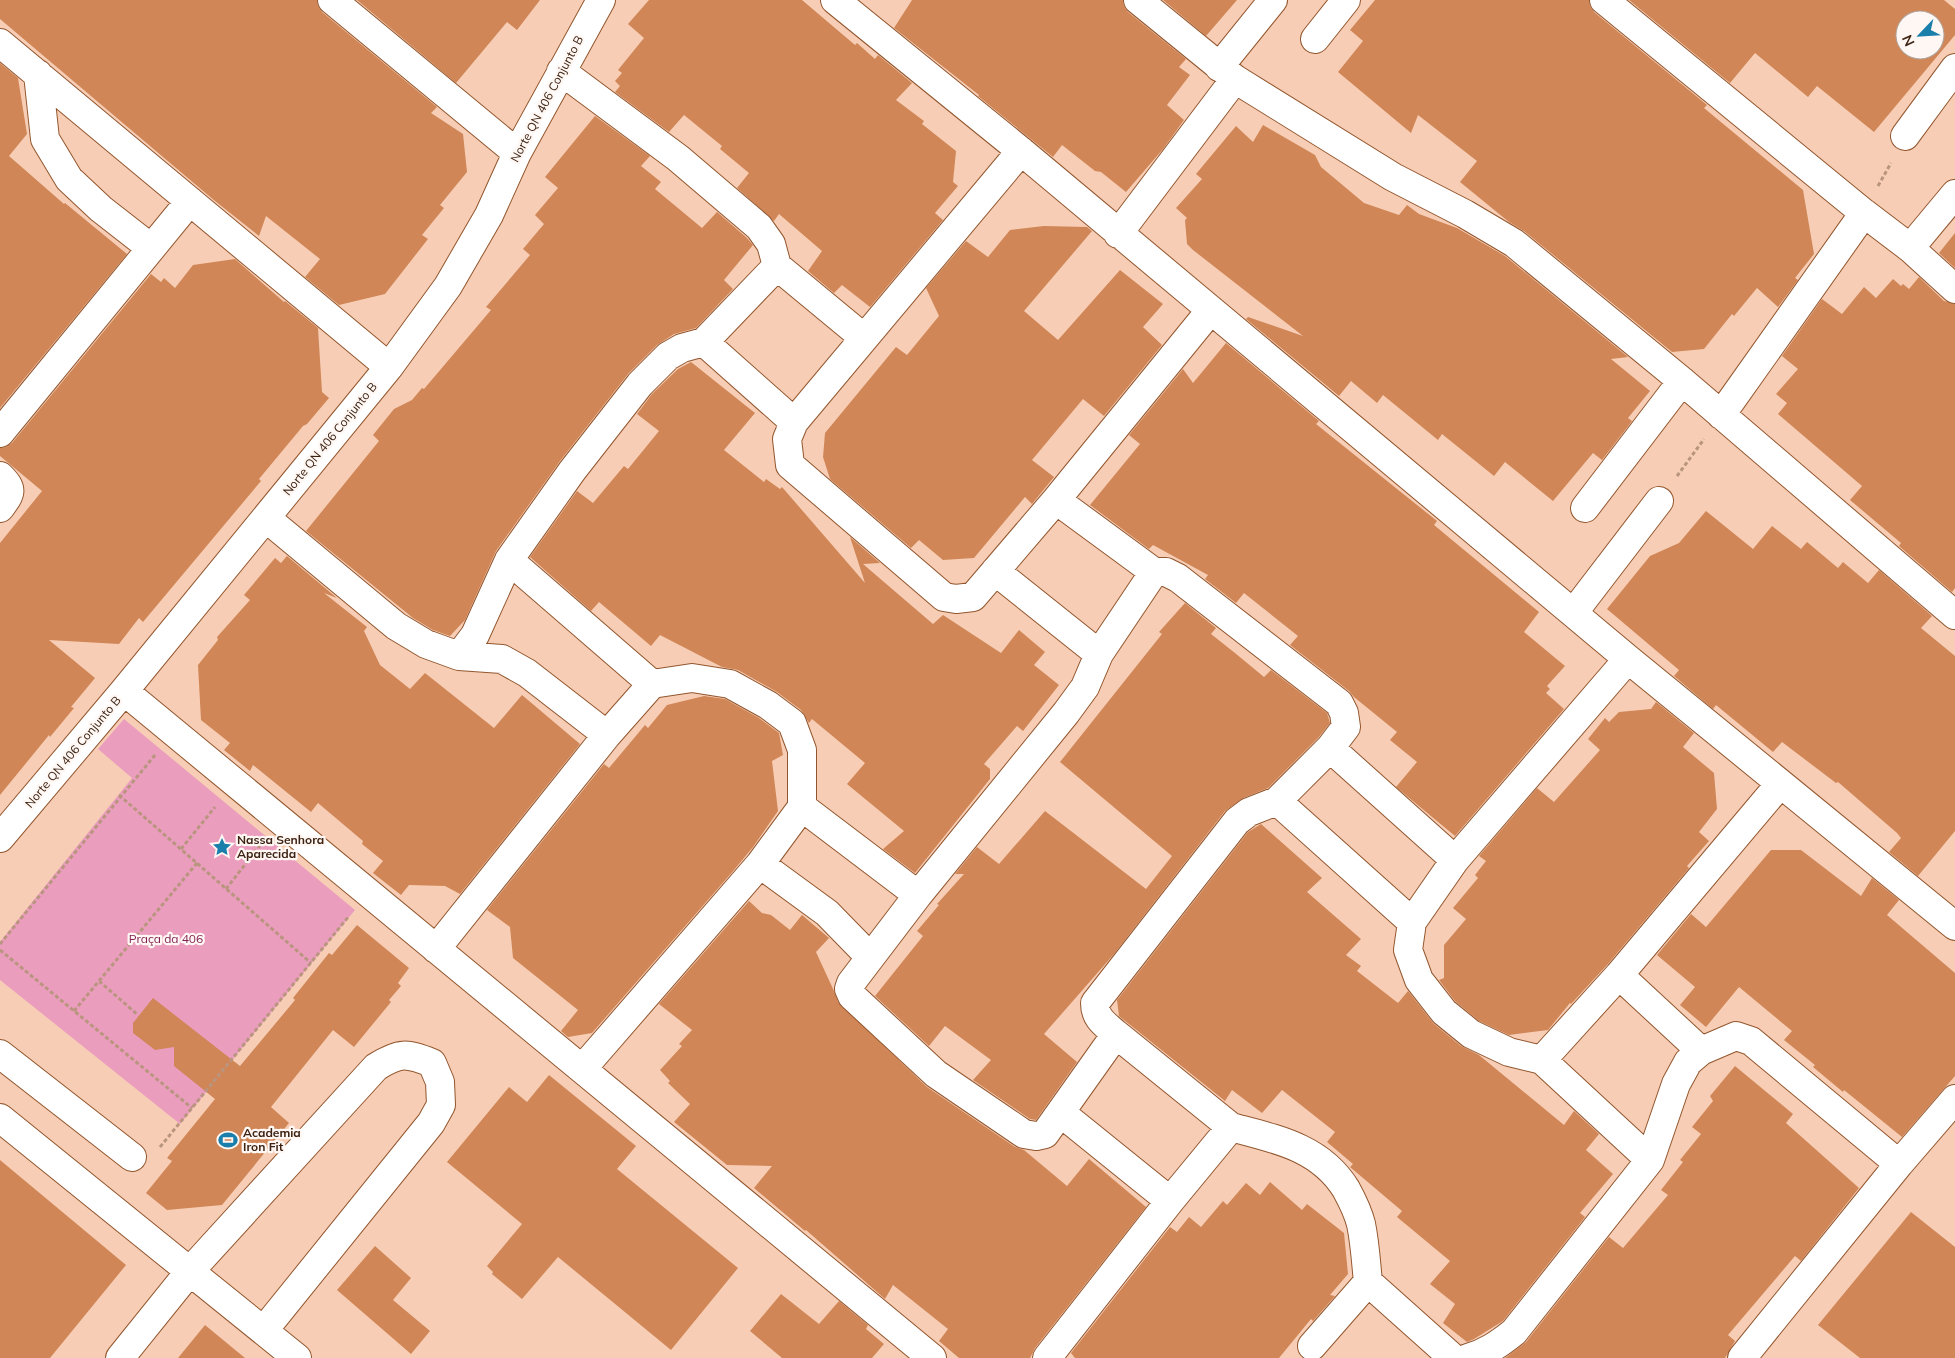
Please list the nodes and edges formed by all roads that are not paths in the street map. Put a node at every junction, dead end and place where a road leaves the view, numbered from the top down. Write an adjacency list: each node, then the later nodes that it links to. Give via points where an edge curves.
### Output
1 (332, 0): 16 (street)
2 (601, 0): 11 (street, Norte QN 406 Conjunto B)
3 (835, 0): 15 (street)
4 (1138, 0): 12 (street)
5 (1273, 0): 12 (street)
6 (1346, 0): 8 (street)
7 (1604, 0): 19 (street)
8 (1315, 39)
9 (0, 43): 13 (street)
10 (1955, 68): 14 (street)
11 (561, 71): 16 (street, Norte QN 406 Conjunto B); 23 (street, via 678,158 759,227 771,244)
12 (1227, 73): 20 (street); 29 (street, via 1393,177 1514,243)
13 (38, 74): 18 (street); 21 (street, via 45,139 69,179)
14 (1905, 136)
15 (1021, 152): 20 (street); 26 (street)
16 (517, 153): 28 (street, Norte QN 406 Conjunto B, via 489,215 448,286)
17 (1955, 194): 22 (street)
18 (190, 201): 21 (street); 28 (street)
19 (1864, 213): 22 (street); 30 (street)
20 (1118, 234): 25 (street)
21 (151, 248): 32 (street)
22 (1910, 248): 24 (street)
23 (777, 266): 26 (street); 27 (street)
24 (1955, 289)
25 (1210, 311): 34 (street); 42 (street)
26 (864, 338): 31 (street)
27 (704, 342): 31 (street); 39 (street, via 668,356 640,384 572,471)
28 (389, 367): 38 (street, Norte QN 406 Conjunto B)
29 (1682, 381): 30 (street); 37 (street)
30 (1721, 415): 43 (street)
31 (794, 422): 40 (street, via 787,439 790,465 944,597 973,597)
32 (0, 433)
33 (0, 476): 36 (street, via 10,490)
34 (1056, 500): 40 (street); 41 (street)
35 (1659, 501): 42 (street)
36 (0, 508)
37 (1585, 508)
38 (266, 518): 45 (street, via 396,626 426,644); 48 (street, Norte QN 406 Conjunto B)
39 (509, 560): 45 (street, via 475,635); 47 (street)
40 (995, 572): 44 (street)
41 (1154, 572): 44 (street); 50 (street, via 1166,572 1178,578 1339,703 1346,727)
42 (1574, 612): 46 (street)
43 (1955, 615)
44 (1099, 654): 57 (street, via 1085,687 1066,713)
45 (459, 656): 49 (street, via 502,659 527,673)
46 (1628, 659): 51 (street); 55 (street)
47 (652, 684): 49 (street); 53 (street, via 692,678 730,684 768,704 792,723 802,750)
48 (124, 691): 54 (street, Norte QN 406 Conjunto B); 60 (street)
49 (607, 736): 60 (street)
50 (1330, 748): 52 (street); 55 (street)
51 (1780, 784): 58 (street); 62 (street)
52 (1277, 801): 59 (street); 63 (street, via 1237,820 1095,1003 1098,1018)
53 (802, 807): 56 (street); 57 (street)
54 (0, 838)
55 (1454, 860): 59 (street)
56 (760, 864): 61 (street, via 828,913); 67 (street)
57 (918, 895): 61 (street)
58 (1953, 921)
59 (1412, 922): 65 (street, via 1408,950 1419,980 1444,1012 1471,1034 1509,1052)
60 (436, 949): 67 (street)
61 (870, 957): 69 (street, via 851,983 852,996 936,1074 1024,1134 1045,1134)
62 (1619, 975): 64 (street); 65 (street)
63 (1116, 1034): 69 (street); 71 (street)
64 (1700, 1051): 73 (street, via 1688,1062 1676,1084); 74 (street, via 1736,1036 1751,1041)
65 (1542, 1060): 73 (street)
66 (4, 1066): 72 (street)
67 (582, 1069): 82 (street)
68 (1955, 1099): 74 (street)
69 (1061, 1113): 75 (street)
70 (0, 1118): 76 (street)
71 (1231, 1127): 75 (street); 77 (street, via 1282,1141 1312,1154 1338,1176 1361,1223)
72 (143, 1155)
73 (1650, 1160): 85 (street, via 1514,1332 1498,1345)
74 (1899, 1164): 86 (street)
75 (1170, 1200): 83 (street)
76 (190, 1271): 78 (street); 78 (street, via 376,1067 392,1056 412,1055 432,1063 440,1082 441,1105 431,1123); 80 (street)
77 (1368, 1282): 79 (street); 84 (street)
78 (264, 1330): 81 (street)
79 (1314, 1354)
80 (120, 1358)
81 (297, 1358)
82 (932, 1358)
83 (1047, 1358)
84 (1453, 1358)
85 (1468, 1358)
86 (1742, 1358)

